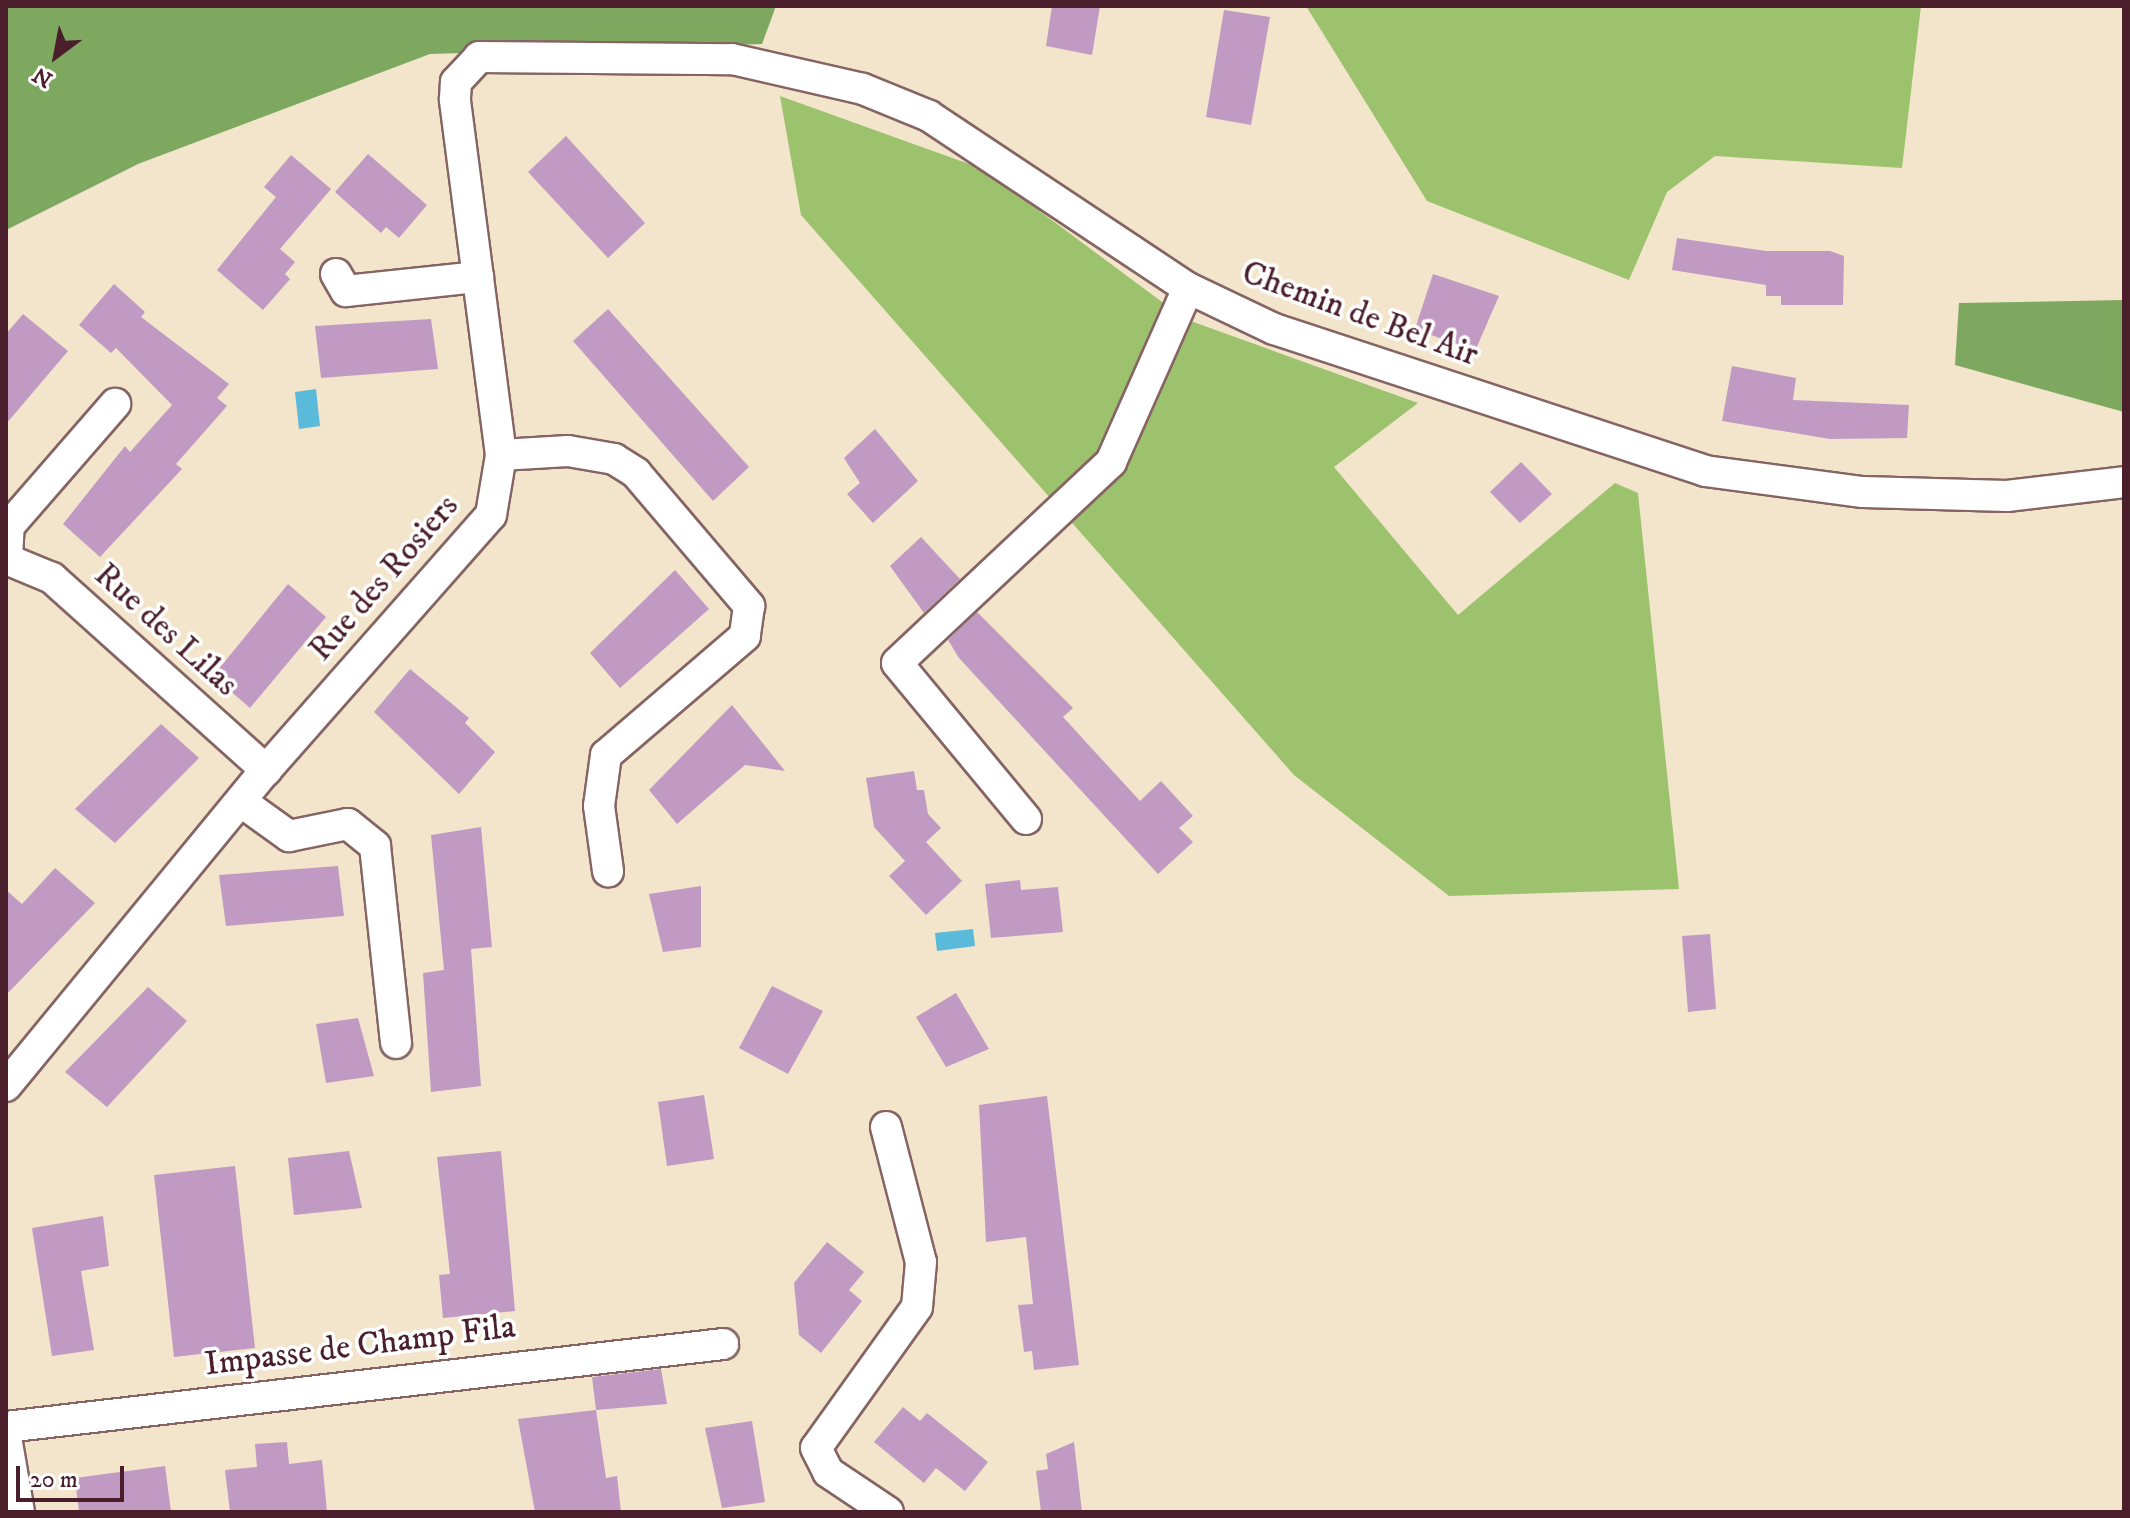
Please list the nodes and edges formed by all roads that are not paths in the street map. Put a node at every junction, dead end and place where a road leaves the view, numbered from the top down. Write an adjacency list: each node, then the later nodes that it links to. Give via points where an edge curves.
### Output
1 (455, 99): 3 (street, Rue des Rosiers); 4 (street, Chemin de Bel Air, via 464,69 479,57 688,57 793,70 929,116)
2 (336, 274): 3 (street, via 346,291)
3 (478, 277): 6 (street, Rue des Rosiers)
4 (1188, 288): 7 (street, Chemin de Bel Air, via 1274,329 1705,471 1863,492 1978,495); 11 (street, via 1116,455 897,663)
5 (115, 404): 8 (street, Rue des Lilas, via 9,526)
6 (501, 455): 9 (street, Rue des Rosiers, via 491,515); 12 (street, via 568,451 614,459 636,473 749,606 745,636 606,755 599,806)
7 (2124, 482)
8 (6, 559): 9 (street, Rue des Lilas, via 52,578)
9 (266, 770): 10 (street, Rue des Rosiers)
10 (243, 803): 13 (street, via 289,836 348,824 375,846); 14 (street, Rue des Rosiers)
11 (1026, 819)
12 (608, 871)
13 (396, 1043)
14 (6, 1086)
15 (886, 1127): 20 (street, via 921,1262 917,1307 816,1448 828,1472)
16 (723, 1344): 17 (street, Impasse de Champ Fila)
17 (6, 1427)
18 (6, 1437): 19 (street)
19 (19, 1512)
20 (888, 1512)

